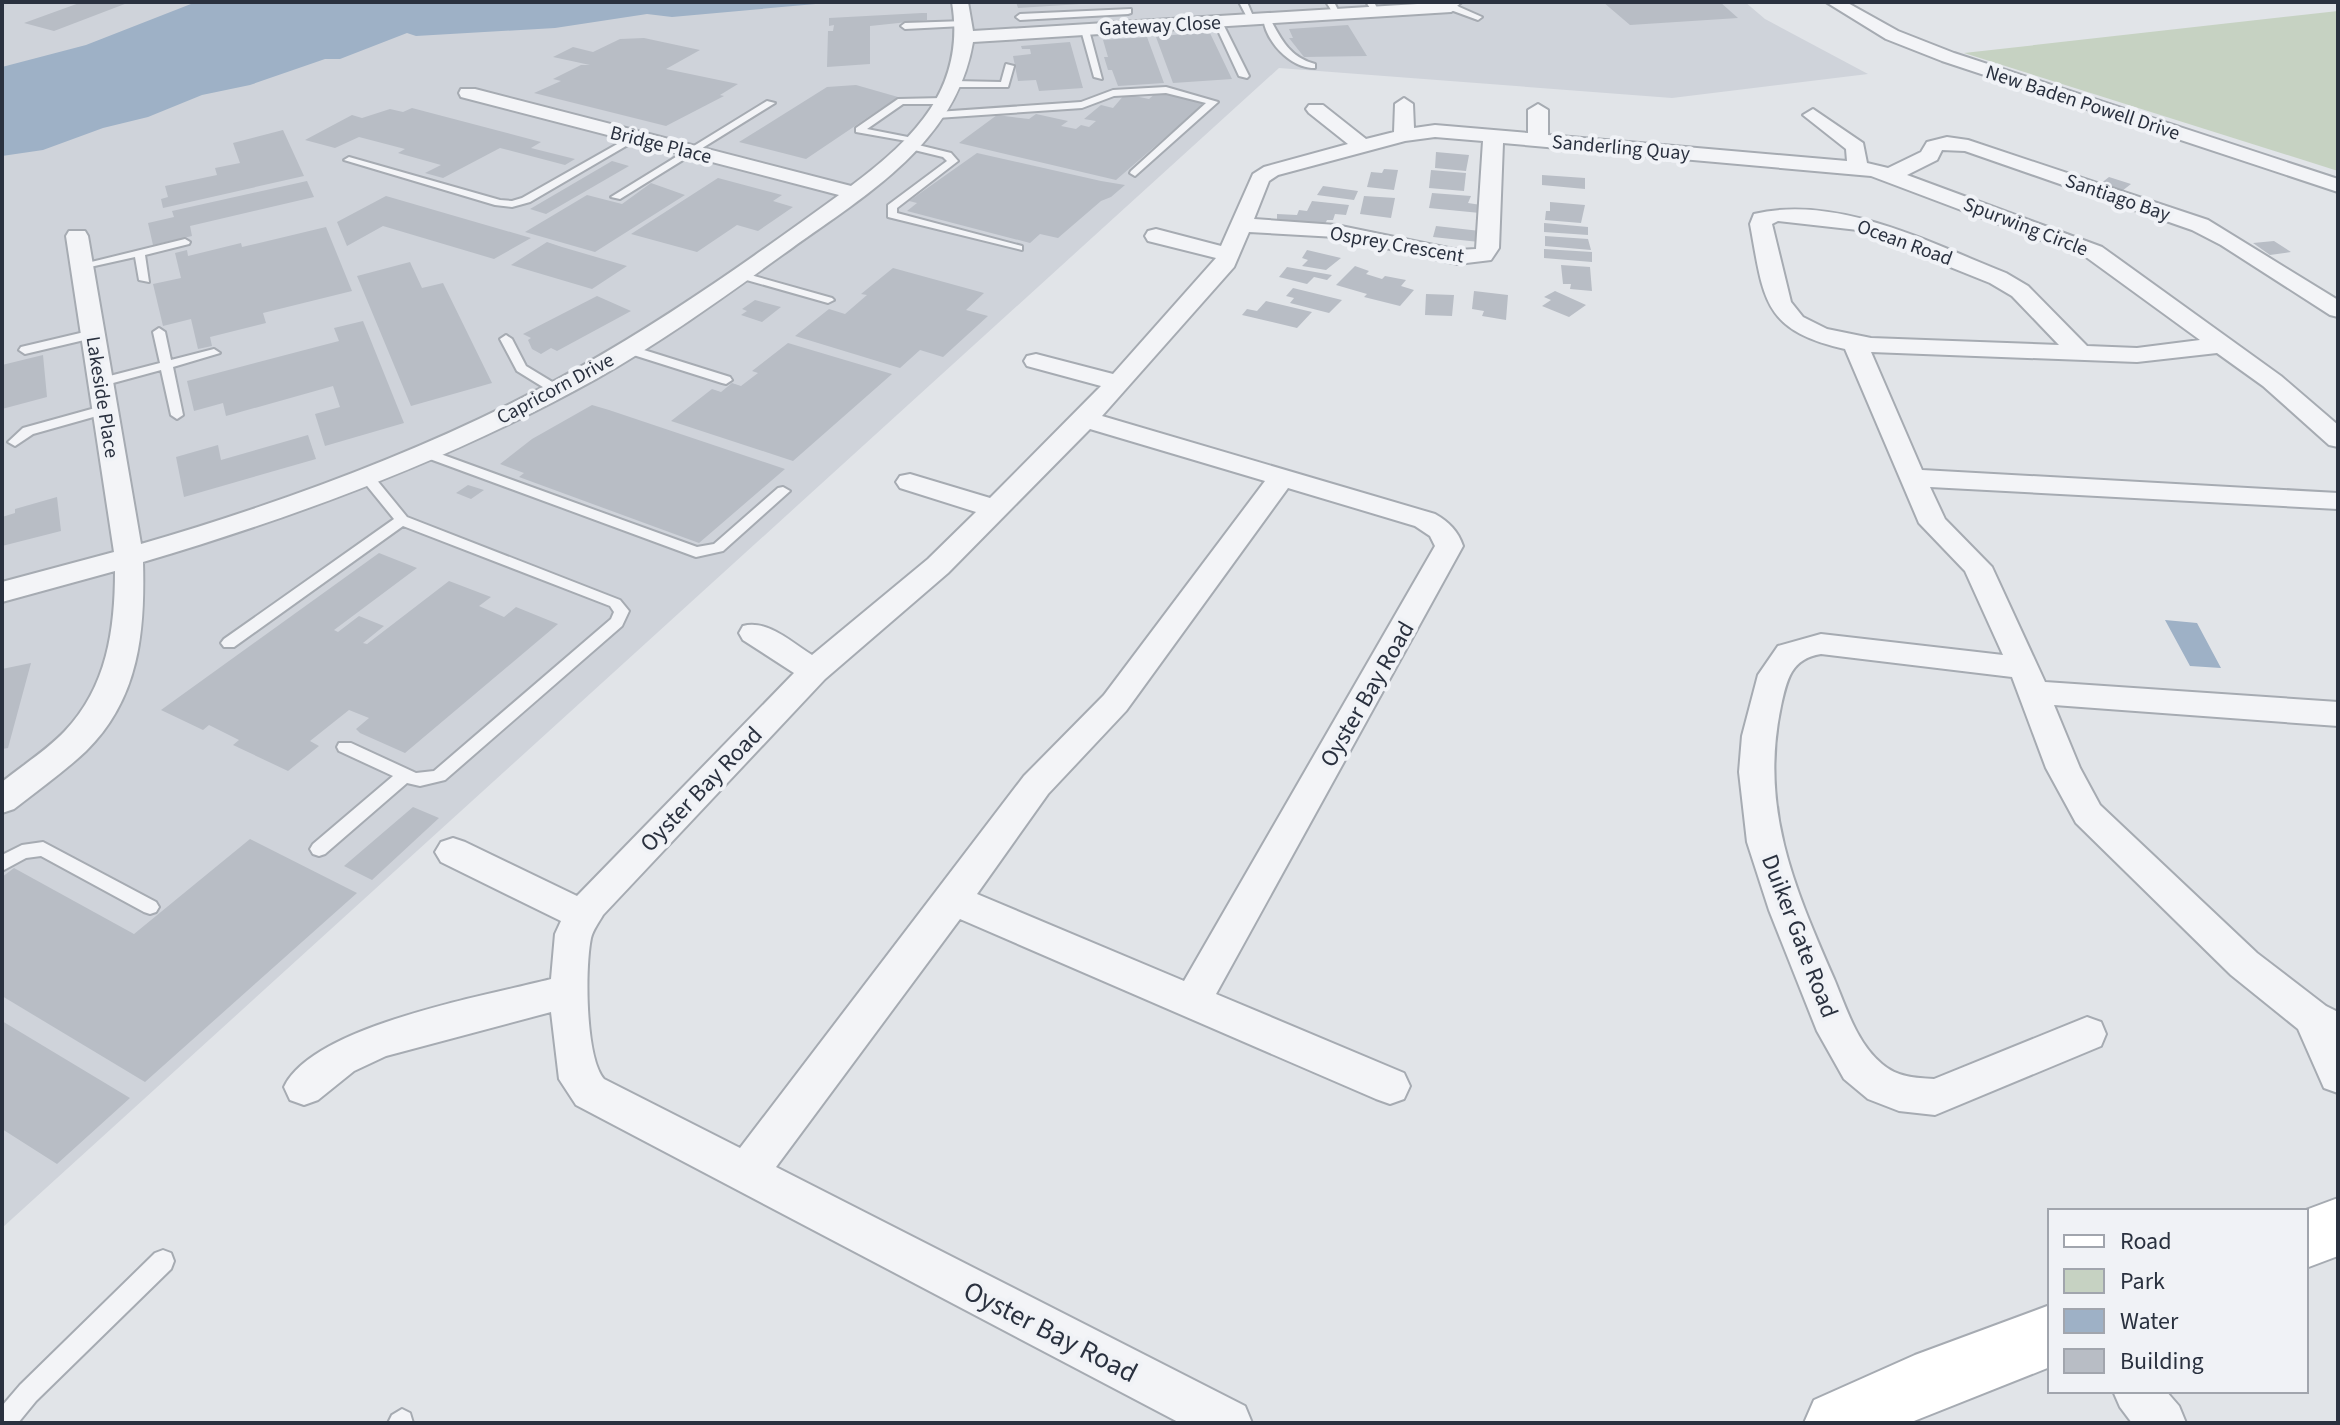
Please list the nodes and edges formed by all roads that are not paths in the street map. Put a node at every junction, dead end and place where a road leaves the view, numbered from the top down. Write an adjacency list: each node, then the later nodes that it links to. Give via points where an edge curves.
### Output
1 (1834, 2): 37 (street, New Baden Powell Drive, via 1892,35 1948,57)
2 (1454, 5): 3 (street, Gateway Close); 9 (lane)
3 (1374, 7): 4 (street, Gateway Close)
4 (1334, 8): 5 (street, Gateway Close)
5 (1248, 10): 11 (street, Gateway Close); 15 (lane, via 1292,59)
6 (1128, 11): 7 (lane)
7 (1115, 14): 8 (lane); 11 (street, Gateway Close); 13 (street, Gateway Close)
8 (1020, 17)
9 (1478, 17)
10 (963, 21): 12 (lane); 13 (street, Gateway Close); 19 (street, Capricorn Drive)
11 (1218, 22): 16 (lane)
12 (905, 26)
13 (1085, 30): 17 (lane)
14 (1009, 66): 19 (lane, via 1005,85)
15 (1312, 66)
16 (1244, 76)
17 (1099, 77)
18 (468, 93): 27 (street, Bridge Place)
19 (945, 100): 29 (street, Capricorn Drive); 29 (lane, via 901,101 859,130); 35 (lane, via 1082,105 1113,93 1166,90 1213,102)
20 (770, 103): 31 (lane)
21 (1404, 104): 25 (street)
22 (1316, 109): 30 (street)
23 (1538, 110): 28 (street, Sanderling Quay)
24 (1813, 115): 34 (street, via 1856,147)
25 (1404, 135): 26 (street, Sanderling Quay, via 1435,131); 30 (street, Sanderling Quay)
26 (1493, 136): 28 (street, Sanderling Quay); 40 (street, Osprey Crescent, via 1488,248 1483,255 1458,257 1336,231)
27 (635, 137): 31 (street, Bridge Place); 33 (lane, via 512,204)
28 (1538, 140): 32 (street, Sanderling Quay)
29 (912, 143): 38 (street, Capricorn Drive); 44 (lane, via 953,161 892,207 892,215)
30 (1362, 146): 40 (street, Sanderling Quay, via 1271,171 1256,185)
31 (691, 151): 38 (street, Bridge Place); 39 (lane)
32 (1705, 154): 34 (street, Spurwing Circle)
33 (349, 160)
34 (1857, 167): 36 (street, Spurwing Circle)
35 (1135, 173)
36 (1891, 175): 51 (street, Santiago Bay, via 1930,156 1939,144 1968,146 2200,225); 56 (street, Spurwing Circle, via 2094,252)
37 (2338, 186)
38 (854, 193): 48 (street, Capricorn Drive)
39 (616, 197)
40 (1241, 225): 46 (street)
41 (77, 236): 47 (street, Lakeside Place)
42 (1156, 236): 46 (street)
43 (185, 242): 45 (lane)
44 (1018, 248)
45 (139, 252): 47 (lane); 49 (lane)
46 (1229, 255): 65 (street, Oyster Bay Road, via 1220,272)
47 (81, 266): 53 (street, Lakeside Place)
48 (740, 275): 50 (lane); 57 (street, Capricorn Drive)
49 (145, 280)
50 (828, 300)
51 (2338, 310)
52 (159, 332): 62 (lane)
53 (93, 334): 58 (lane); 64 (street, Lakeside Place)
54 (506, 339): 66 (lane, via 521,368)
55 (1855, 343): 60 (street, Ocean Road); 60 (street, Ocean Road, via 1806,328 1784,311 1761,224 1765,216 1862,224 1998,278 2020,291); 75 (street)
56 (2222, 345): 60 (street, Ocean Road, via 2137,355); 70 (street, Spurwing Circle)
57 (628, 349): 63 (lane); 66 (street, Capricorn Drive)
58 (25, 350)
59 (214, 353): 62 (lane)
60 (2080, 353)
61 (1036, 361): 65 (street)
62 (166, 366): 64 (lane); 68 (lane)
63 (726, 380)
64 (102, 382): 67 (street, Lakeside Place)
65 (1118, 383): 69 (street, Oyster Bay Road)
66 (555, 389): 72 (street, Capricorn Drive)
67 (106, 409): 71 (lane, via 28,431); 81 (street, Lakeside Place)
68 (177, 415)
69 (1085, 419): 74 (street, Oyster Bay Road); 79 (street, Oyster Bay Road)
70 (2338, 439)
71 (15, 442)
72 (424, 452): 73 (street, Capricorn Drive); 77 (lane, via 696,552 718,548)
73 (366, 476): 80 (lane); 81 (street, Capricorn Drive)
74 (1281, 478): 94 (street, via 1115,703 1036,785); 98 (street, Oyster Bay Road, via 1425,520 1439,528 1449,546)
75 (1912, 478): 78 (street); 86 (street, via 1933,523 1978,567)
76 (910, 482): 79 (street)
77 (783, 491)
78 (2338, 501)
79 (995, 509): 85 (street, Oyster Bay Road, via 938,566)
80 (402, 520): 84 (lane); 89 (lane, via 615,603 622,611 617,622 448,770 430,779)
81 (129, 557): 82 (street, Capricorn Drive); 90 (street, Lakeside Place, via 130,617 115,682 99,713 75,742)
82 (2, 592)
83 (754, 633): 85 (street)
84 (229, 643)
85 (814, 671): 96 (street, Oyster Bay Road)
86 (2029, 680): 87 (street, Duiker Gate Road); 99 (street, via 2063,768 2088,814 2233,953); 100 (street, Duiker Gate Road, via 1821,644 1784,655 1759,723 1761,830 1777,891 1838,1033 1867,1076 1888,1089 1935,1097)
87 (2338, 714)
88 (345, 747): 89 (lane)
89 (405, 775): 91 (lane)
90 (2, 800)
91 (319, 849)
92 (453, 852): 96 (street)
93 (2, 864): 95 (lane, via 22,852 43,849)
94 (953, 900): 98 (street); 104 (street)
95 (150, 907)
96 (582, 915): 97 (street, Oyster Bay Road, via 573,934)
97 (569, 991): 103 (street, via 379,1041 340,1059); 104 (street, Oyster Bay Road, via 574,1057 579,1079 590,1092)
98 (1191, 1003): 102 (street)
99 (2325, 1024): 101 (street)
100 (2087, 1034)
101 (2338, 1075)
102 (1390, 1086)
103 (304, 1087)
104 (746, 1173): 111 (street, Oyster Bay Road)
105 (2338, 1227): 106 (street)
106 (2308, 1238)
107 (163, 1261): 110 (lane)
108 (2048, 1337): 112 (street)
109 (2138, 1393): 113 (street)
110 (3, 1423)
111 (1228, 1423)
112 (1837, 1423)
113 (2162, 1423)

